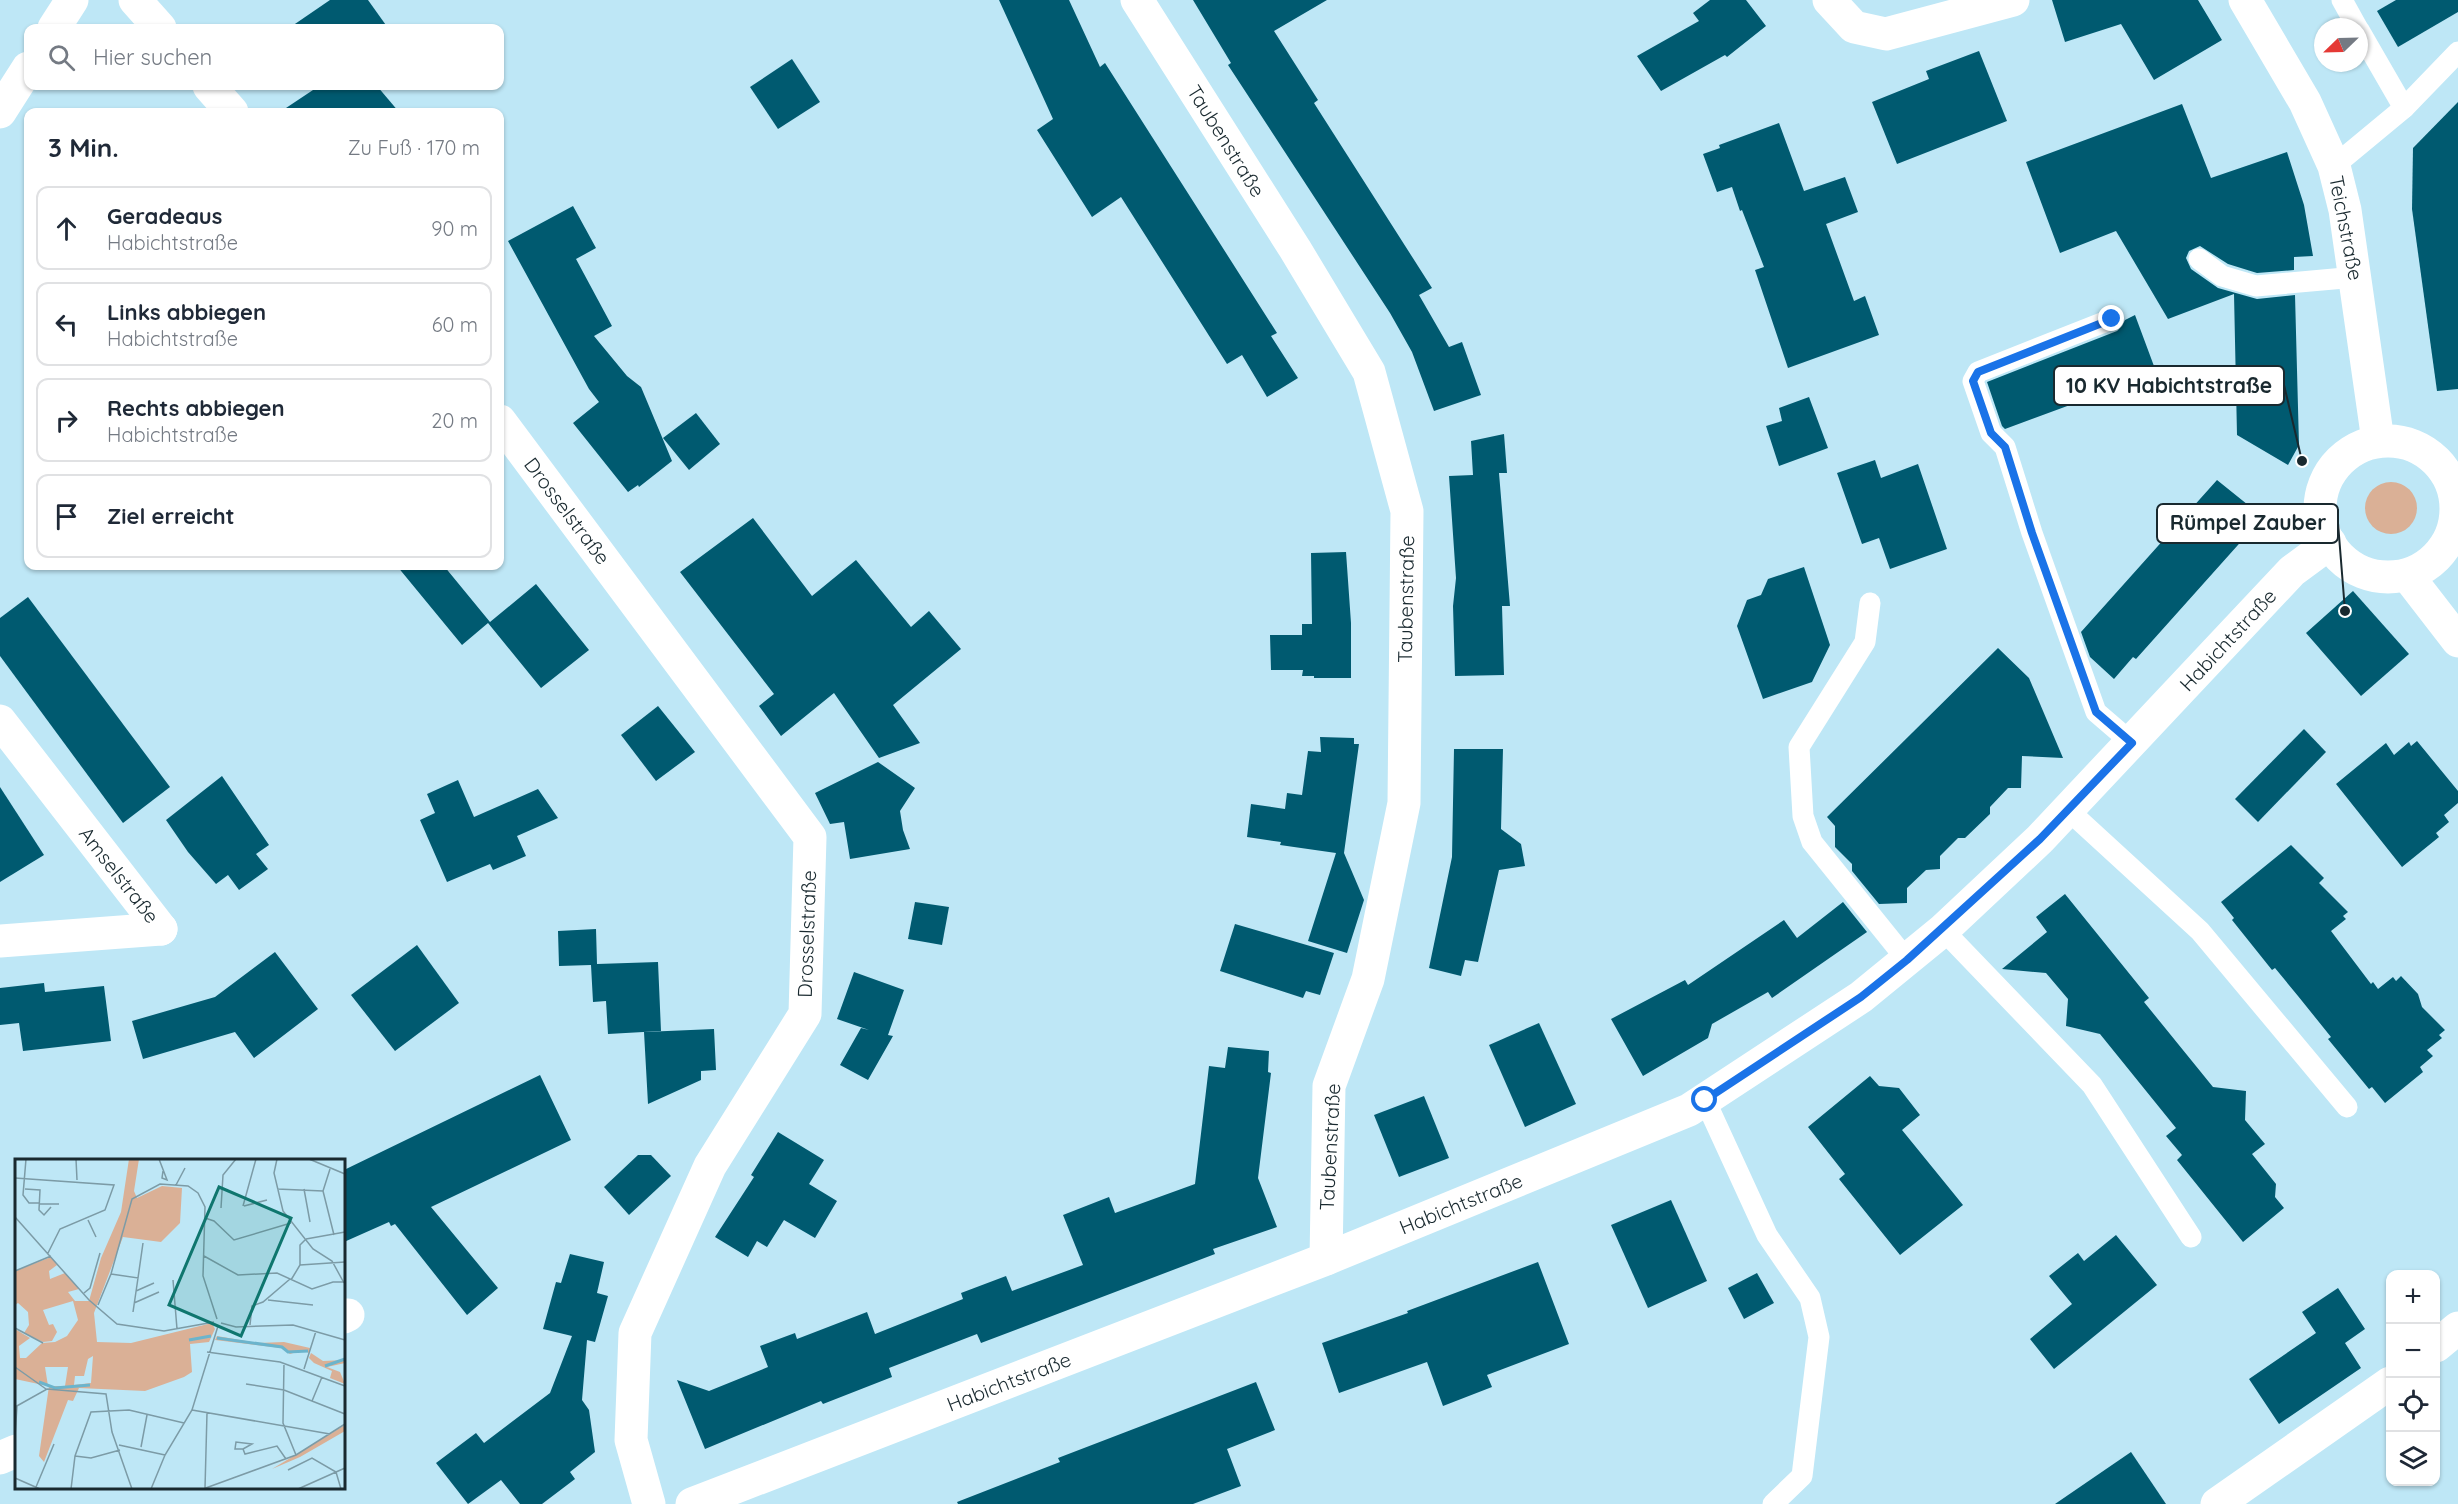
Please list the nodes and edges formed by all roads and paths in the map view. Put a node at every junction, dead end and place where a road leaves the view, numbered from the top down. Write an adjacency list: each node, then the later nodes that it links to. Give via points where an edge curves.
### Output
1 (72, 0): 9 (street)
2 (135, 0): 10 (street)
3 (1137, 0): 38 (street, Taubenstraße, via 1369,372 1407,512 1404,803 1368,979 1329,1086)
4 (1829, 0): 5 (street, via 1854,27 1886,34)
5 (2013, 0)
6 (2245, 0): 18 (street, Teichstraße, via 2305,102)
7 (2342, 0): 8 (lane)
8 (2352, 18)
9 (57, 24)
10 (156, 24)
11 (2368, 46): 16 (lane)
12 (2458, 52): 16 (lane)
13 (24, 74): 17 (street)
14 (213, 90): 15 (street)
15 (228, 108)
16 (2404, 108): 18 (lane)
17 (0, 112)
18 (2334, 166): 20 (street, Teichstraße)
19 (2199, 259): 20 (lane, via 2222,276 2256,286)
20 (2356, 277): 23 (street, Teichstraße)
21 (2112, 319): 30 (lane, via 1978,372 1973,381 1991,433 2005,447 2096,712)
22 (504, 426): 44 (street, Drosselstraße, via 810,837 804,1014 710,1166 635,1333 631,1440)
23 (2378, 441): 24 (street, via 2404,442 2428,453); 25 (street, via 2356,448 2337,463 2325,483 2320,507)
24 (2452, 474): 26 (street, via 2455,521 2446,544 2430,563)
25 (2330, 543): 26 (street, via 2345,561 2360,570 2382,577); 30 (street, Habichtstraße, via 2292,571)
26 (2407, 574): 28 (street)
27 (1870, 603): 34 (lane, via 1865,642 1799,747 1803,816 1812,842)
28 (2458, 641)
29 (0, 721): 33 (street, Amselstraße, via 161,929)
30 (2132, 743): 31 (street, Habichtstraße)
31 (2068, 810): 32 (street, Habichtstraße); 36 (lane, via 2200,931)
32 (1943, 930): 34 (street, Habichtstraße); 37 (lane, via 2092,1085)
33 (0, 941)
34 (1907, 960): 35 (street, Habichtstraße, via 1861,997)
35 (1705, 1100): 38 (street, Habichtstraße, via 1689,1110); 46 (lane, via 1767,1235 1810,1298 1819,1337 1802,1476)
36 (2347, 1107)
37 (2191, 1237)
38 (1326, 1259): 45 (street, Habichtstraße)
39 (2458, 1328): 40 (street)
40 (2440, 1343)
41 (2386, 1386): 47 (street)
42 (15, 1451): 43 (street)
43 (0, 1458)
44 (649, 1504)
45 (692, 1504)
46 (1773, 1504)
47 (2217, 1504)

